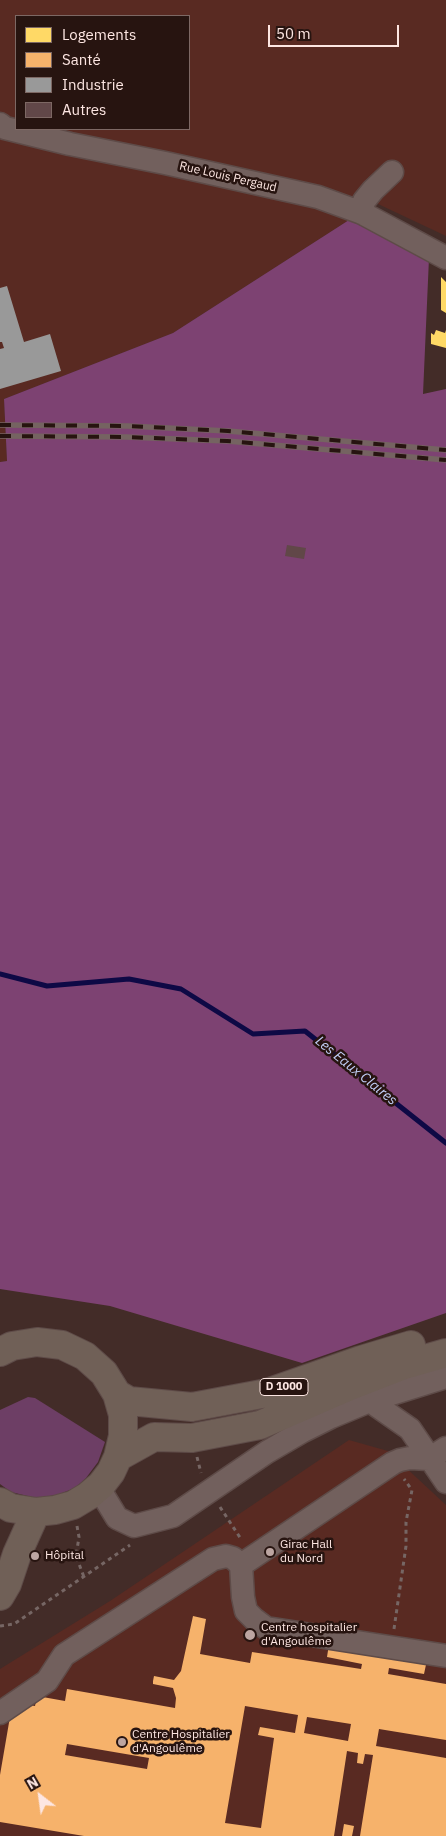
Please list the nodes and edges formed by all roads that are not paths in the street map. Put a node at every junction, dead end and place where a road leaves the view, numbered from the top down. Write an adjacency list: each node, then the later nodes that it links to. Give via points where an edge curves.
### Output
1 (0, 124): 3 (street, Rue Louis Pergaud, via 70,144 318,197)
2 (392, 172): 3 (street, via 364,201)
3 (362, 213): 4 (street, Rue Louis Pergaud)
4 (446, 258)
5 (446, 1334): 9 (main road, D 1000, via 267,1393 192,1408 129,1401)
6 (0, 1352): 9 (main road, via 12,1346 37,1342 62,1345 85,1356 104,1373)
7 (446, 1353): 12 (main road, D 1000, via 404,1365 260,1425 192,1438 154,1437)
8 (446, 1376): 10 (street)
9 (117, 1394): 12 (main road, via 123,1415)
10 (372, 1400): 11 (street); 14 (street, via 303,1431 173,1516 134,1526 117,1518 103,1495)
11 (437, 1453): 13 (street); 17 (street, via 393,1463)
12 (118, 1457): 14 (main road)
13 (446, 1482)
14 (101, 1485): 16 (main road, via 73,1505)
15 (0, 1502): 16 (main road, via 11,1508)
16 (36, 1512): 18 (main road)
17 (241, 1565): 19 (street, via 246,1611 266,1628); 20 (street, via 226,1556 213,1559 64,1655 48,1680)
18 (0, 1596)
19 (446, 1656)
20 (0, 1713)

